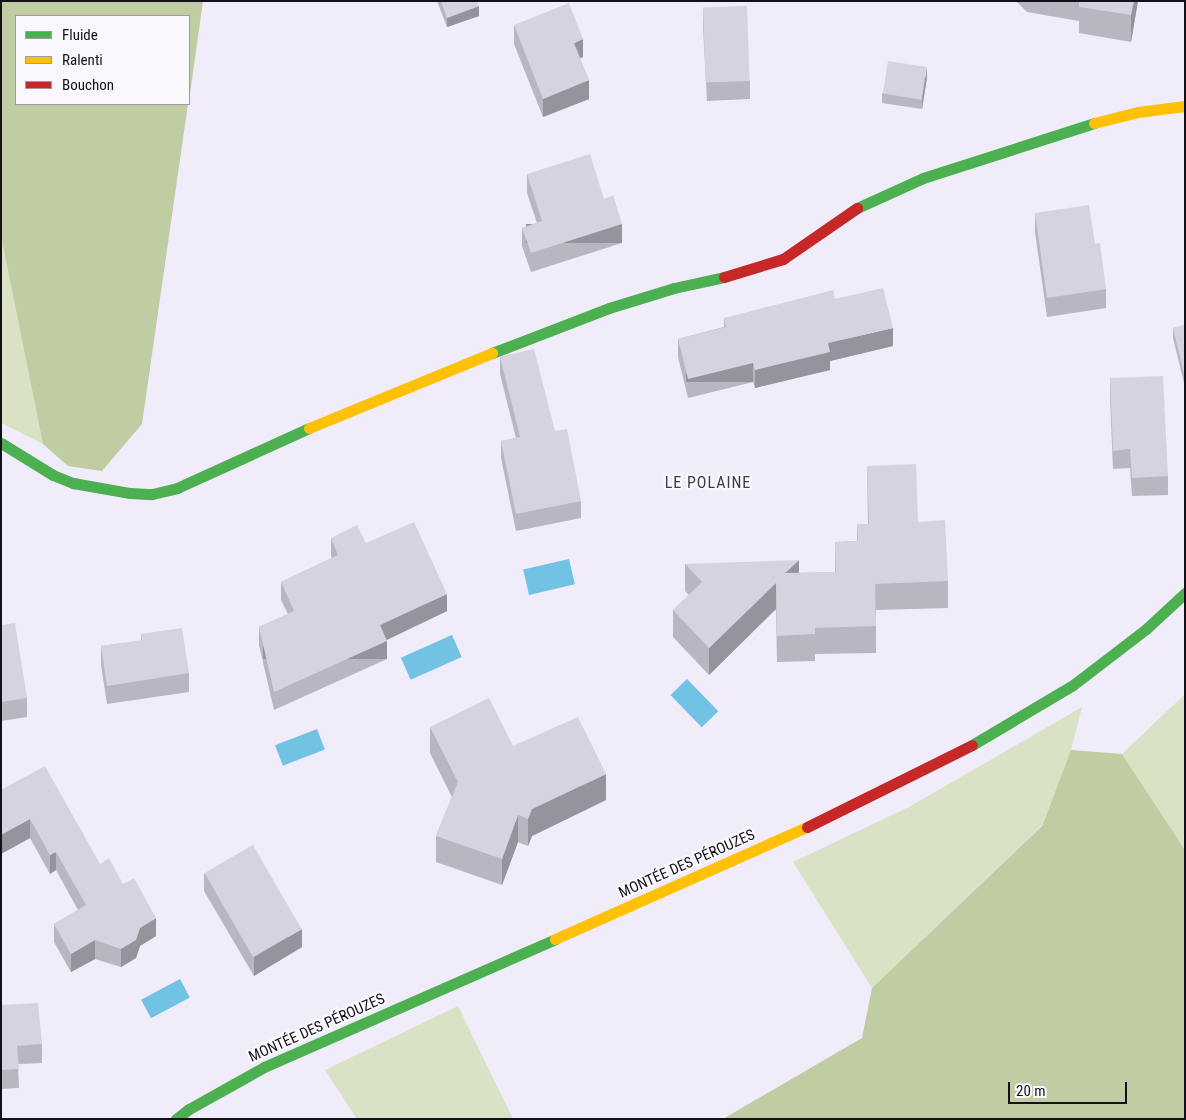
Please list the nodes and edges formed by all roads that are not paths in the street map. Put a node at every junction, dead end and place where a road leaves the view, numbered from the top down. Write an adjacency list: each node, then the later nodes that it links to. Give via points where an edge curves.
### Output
1 (1185, 106): 2 (street, via 1138,112 1073,128 923,178 861,205 782,259 674,288 541,333 317,424 177,488 152,494 130,493 73,483)
2 (1, 443)
3 (1185, 593): 4 (street, MONTÉE DES PÉROUZES, via 1146,629 1073,685 976,743 795,833 264,1067)
4 (176, 1119)

